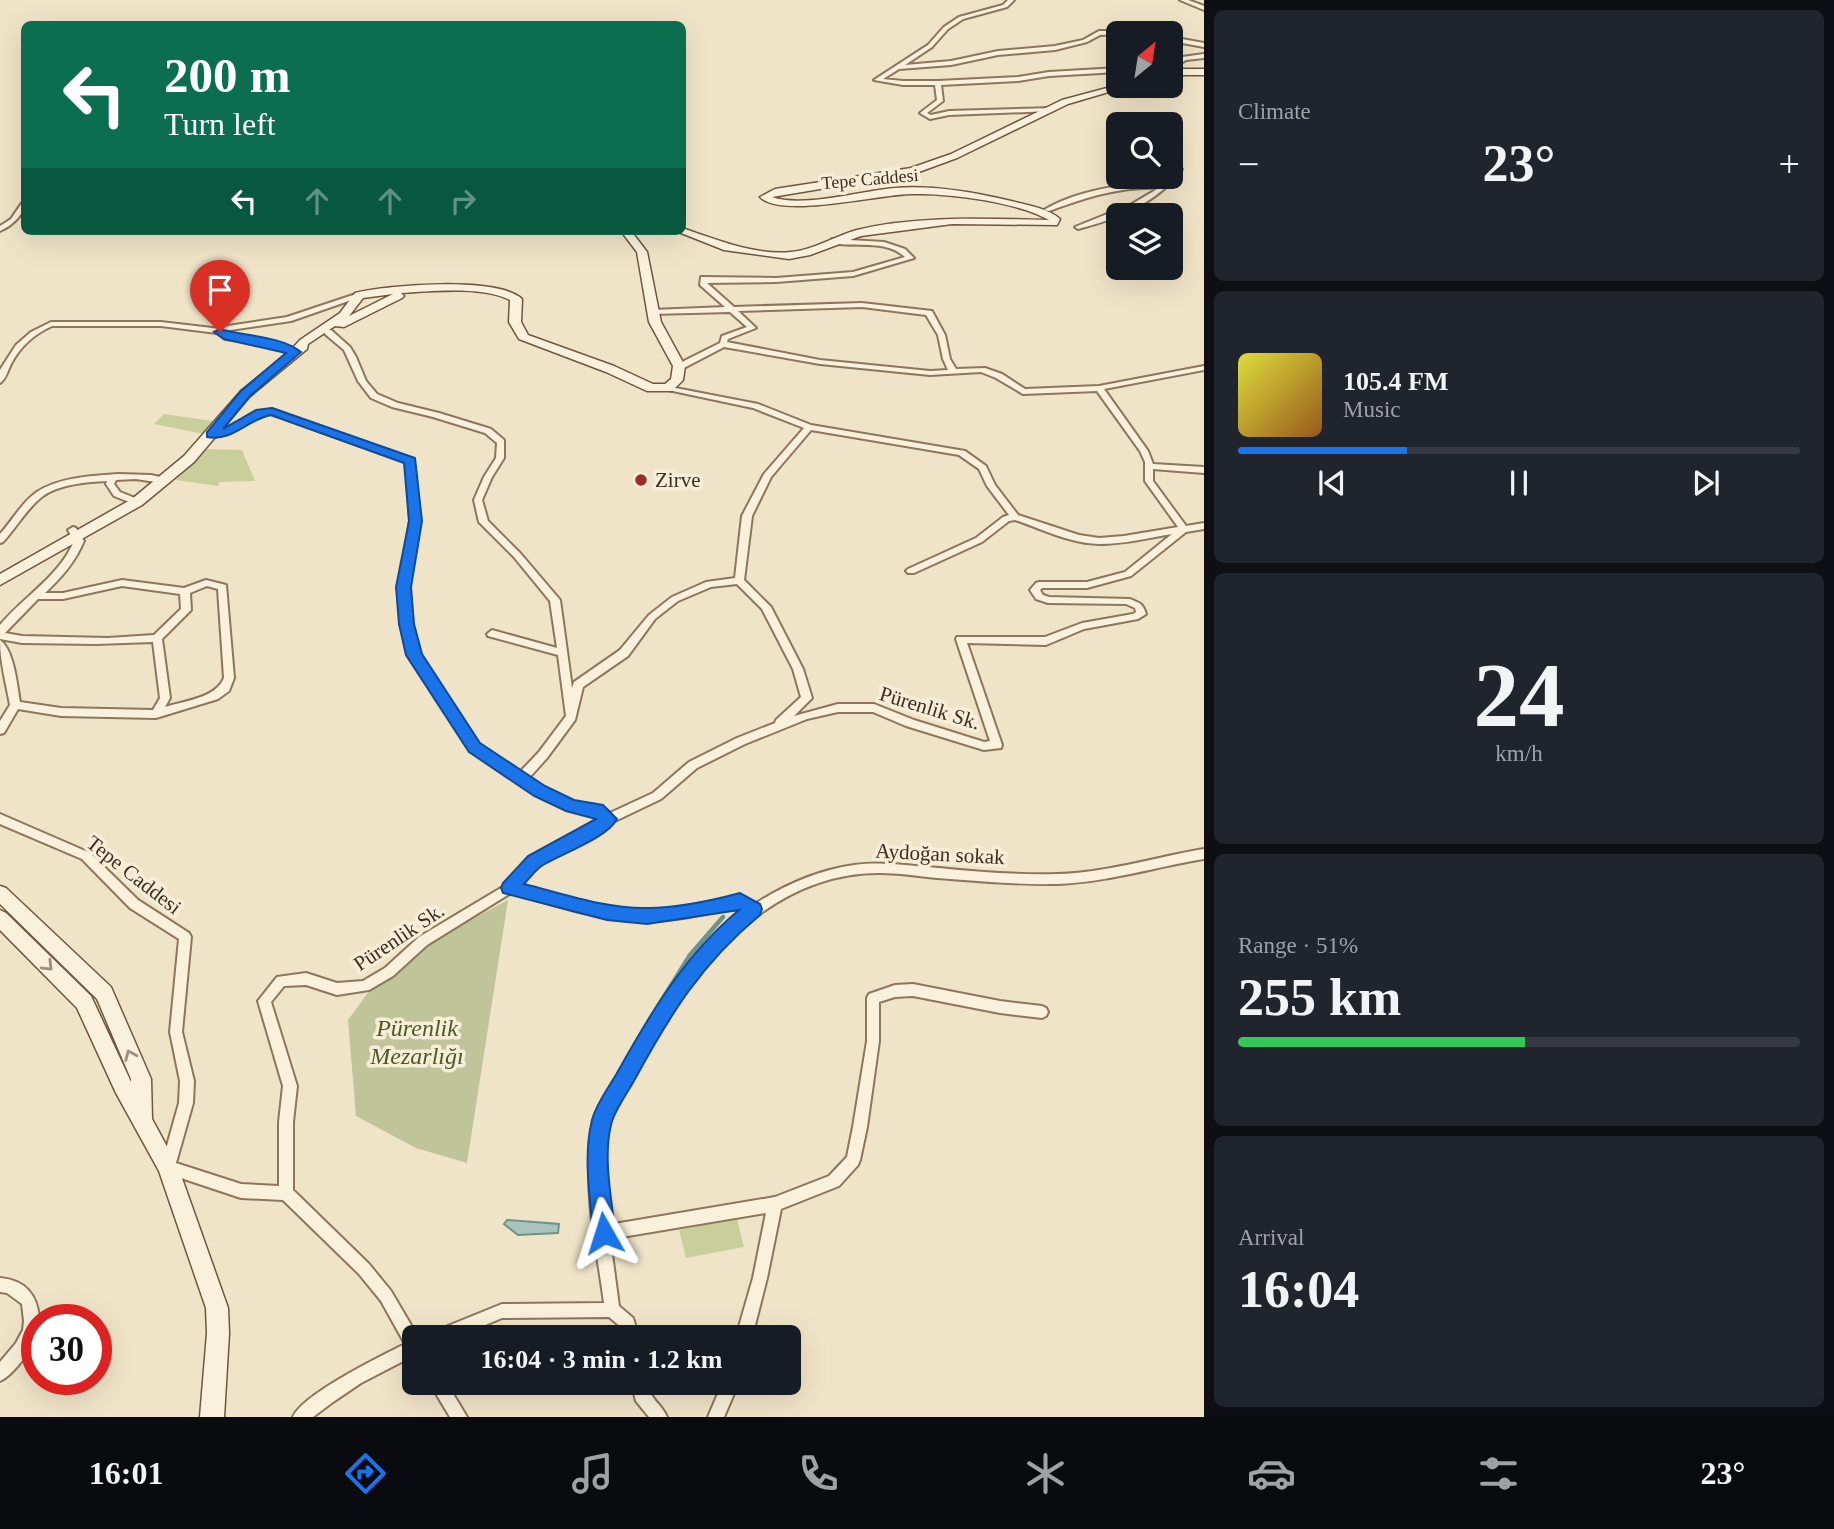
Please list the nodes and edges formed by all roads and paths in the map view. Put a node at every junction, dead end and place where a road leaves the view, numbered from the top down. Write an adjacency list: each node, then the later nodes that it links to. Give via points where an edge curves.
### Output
1 (1011, 0): 9 (street, via 1005,6 961,18)
2 (1183, 0): 3 (street)
3 (1204, 8)
4 (1106, 33): 9 (street, via 1065,46)
5 (1183, 41): 6 (street)
6 (1204, 45)
7 (1204, 56): 8 (street)
8 (1183, 59)
9 (897, 67): 13 (street, via 878,81)
10 (1106, 71): 13 (street)
11 (1183, 72): 12 (street)
12 (1204, 72)
13 (938, 83): 15 (street, via 940,101 924,116)
14 (1106, 91): 15 (street, Tepe Caddesi)
15 (1052, 109): 24 (street, Tepe Caddesi, via 913,171 765,197 781,203 893,191 934,192 999,200 1048,215 1056,222 952,221 859,233)
16 (1106, 188): 19 (street)
17 (1160, 189): 20 (street, via 1105,220)
18 (21, 208): 21 (street)
19 (1047, 210)
20 (1078, 227)
21 (0, 229)
22 (686, 233): 24 (street, Tepe Caddesi, via 728,248 782,256 806,253)
23 (629, 235): 28 (street, via 645,258)
24 (835, 241): 27 (street, via 874,242 910,258 853,274 702,280)
25 (375, 299): 26 (street); 30 (street); 37 (street, via 495,290 508,293 516,299 514,322 523,337 651,388)
26 (354, 300): 29 (street, via 288,319); 32 (street, via 344,315)
27 (732, 309): 28 (street); 31 (street, via 752,328 725,338); 35 (street, via 862,305 929,313 930,322 943,338 945,359)
28 (652, 312): 33 (street)
29 (221, 331): 32 (street, via 224,336); 36 (street, via 161,324 51,324 15,350)
30 (328, 332): 32 (street); 61 (street, via 351,353 360,382 376,398 488,431 501,442 500,458 478,500 484,522 555,600)
31 (723, 344): 33 (street); 35 (street, via 820,362 930,373)
32 (295, 352): 40 (street, via 246,394)
33 (679, 367): 37 (street, via 677,380)
34 (1204, 368): 38 (street)
35 (954, 371): 38 (street, via 991,373 1023,392)
36 (0, 381)
37 (668, 388): 39 (street, via 755,406)
38 (1099, 388): 41 (street)
39 (809, 427): 46 (street, via 962,453 984,468 991,486); 54 (street, via 766,476 747,516)
40 (211, 435): 44 (street, via 175,470); 67 (street, via 229,432 272,411 410,461 415,521 404,587 414,655 474,747)
41 (1150, 466): 42 (street); 48 (street, via 1152,487)
42 (1204, 470)
43 (112, 479): 44 (street); 45 (street, via 113,490); 50 (street, via 62,484 40,494)
44 (158, 479): 45 (street)
45 (131, 501): 49 (street)
46 (1015, 517): 48 (street, via 1088,540); 52 (street, via 979,540)
47 (1204, 526): 48 (street)
48 (1184, 528): 65 (street, Pürenlik Sk., via 1128,574 1087,585 1040,585 1035,590 1048,600 1127,601 1139,607 1141,614 1135,617 1082,626 1046,641 961,639 997,745 984,746 874,708 838,708)
49 (75, 533): 51 (street); 53 (street); 56 (street, via 76,549)
50 (0, 540)
51 (0, 569)
52 (911, 571)
53 (0, 580)
54 (739, 581): 64 (street, via 709,584 675,599 652,617 624,653 578,685); 65 (street, via 766,607 798,669 807,698)
55 (185, 591): 56 (street, via 122,583 63,596); 59 (street, via 186,610); 63 (street, via 206,583 223,587 229,678 214,696)
56 (35, 596): 57 (street)
57 (0, 634): 59 (street, via 22,641)
58 (492, 634): 61 (street)
59 (156, 638): 63 (street, via 165,698)
60 (0, 645): 62 (street)
61 (562, 653): 64 (street)
62 (15, 705): 63 (street, via 61,712); 66 (street)
63 (156, 714)
64 (571, 717): 67 (street)
65 (776, 728): 69 (street, Pürenlik Sk., via 693,765 657,796)
66 (0, 730)
67 (522, 778): 69 (street, via 561,802 597,809)
68 (0, 819): 77 (street, Tepe Caddesi, via 86,856 134,904 185,937 176,1032 187,1080 186,1102)
69 (609, 819): 71 (street, Pürenlik Sk., via 534,861)
70 (1204, 854): 73 (street, Aydoğan sokak, via 1107,876 1058,879 888,868 845,871 808,881)
71 (510, 888): 73 (street, via 607,912 647,916 740,901); 78 (street, Pürenlik Sk., via 423,941 389,972 365,986 337,989 306,979 281,981 264,1000 290,1086)
72 (0, 893): 76 (street, one-way to 72, via 141,1079 104,993)
73 (753, 909): 80 (street, Aydoğan sokak, via 719,938 682,982 602,1120 598,1158)
74 (0, 918): 76 (street, one-way to 76, via 84,1002 123,1086)
75 (1042, 1012): 79 (street, via 913,990 873,998 873,1041 853,1160 835,1181)
76 (145, 1121): 77 (street)
77 (168, 1167): 78 (street, via 241,1191); 92 (street, via 217,1308)
78 (286, 1193): 83 (street, via 364,1269)
79 (775, 1203): 80 (street); 86 (street)
80 (604, 1233): 82 (street, Aydoğan sokak)
81 (0, 1285): 88 (street, via 28,1299 33,1320 25,1343)
82 (612, 1310): 84 (street, via 502,1311); 85 (street)
83 (402, 1325)
84 (468, 1325)
85 (628, 1325)
86 (747, 1325)
87 (402, 1354): 93 (street, via 344,1385)
88 (0, 1373)
89 (445, 1395): 94 (street)
90 (641, 1395): 95 (street)
91 (725, 1395): 96 (street)
92 (212, 1417)
93 (301, 1417)
94 (459, 1417)
95 (659, 1417)
96 (716, 1417)

